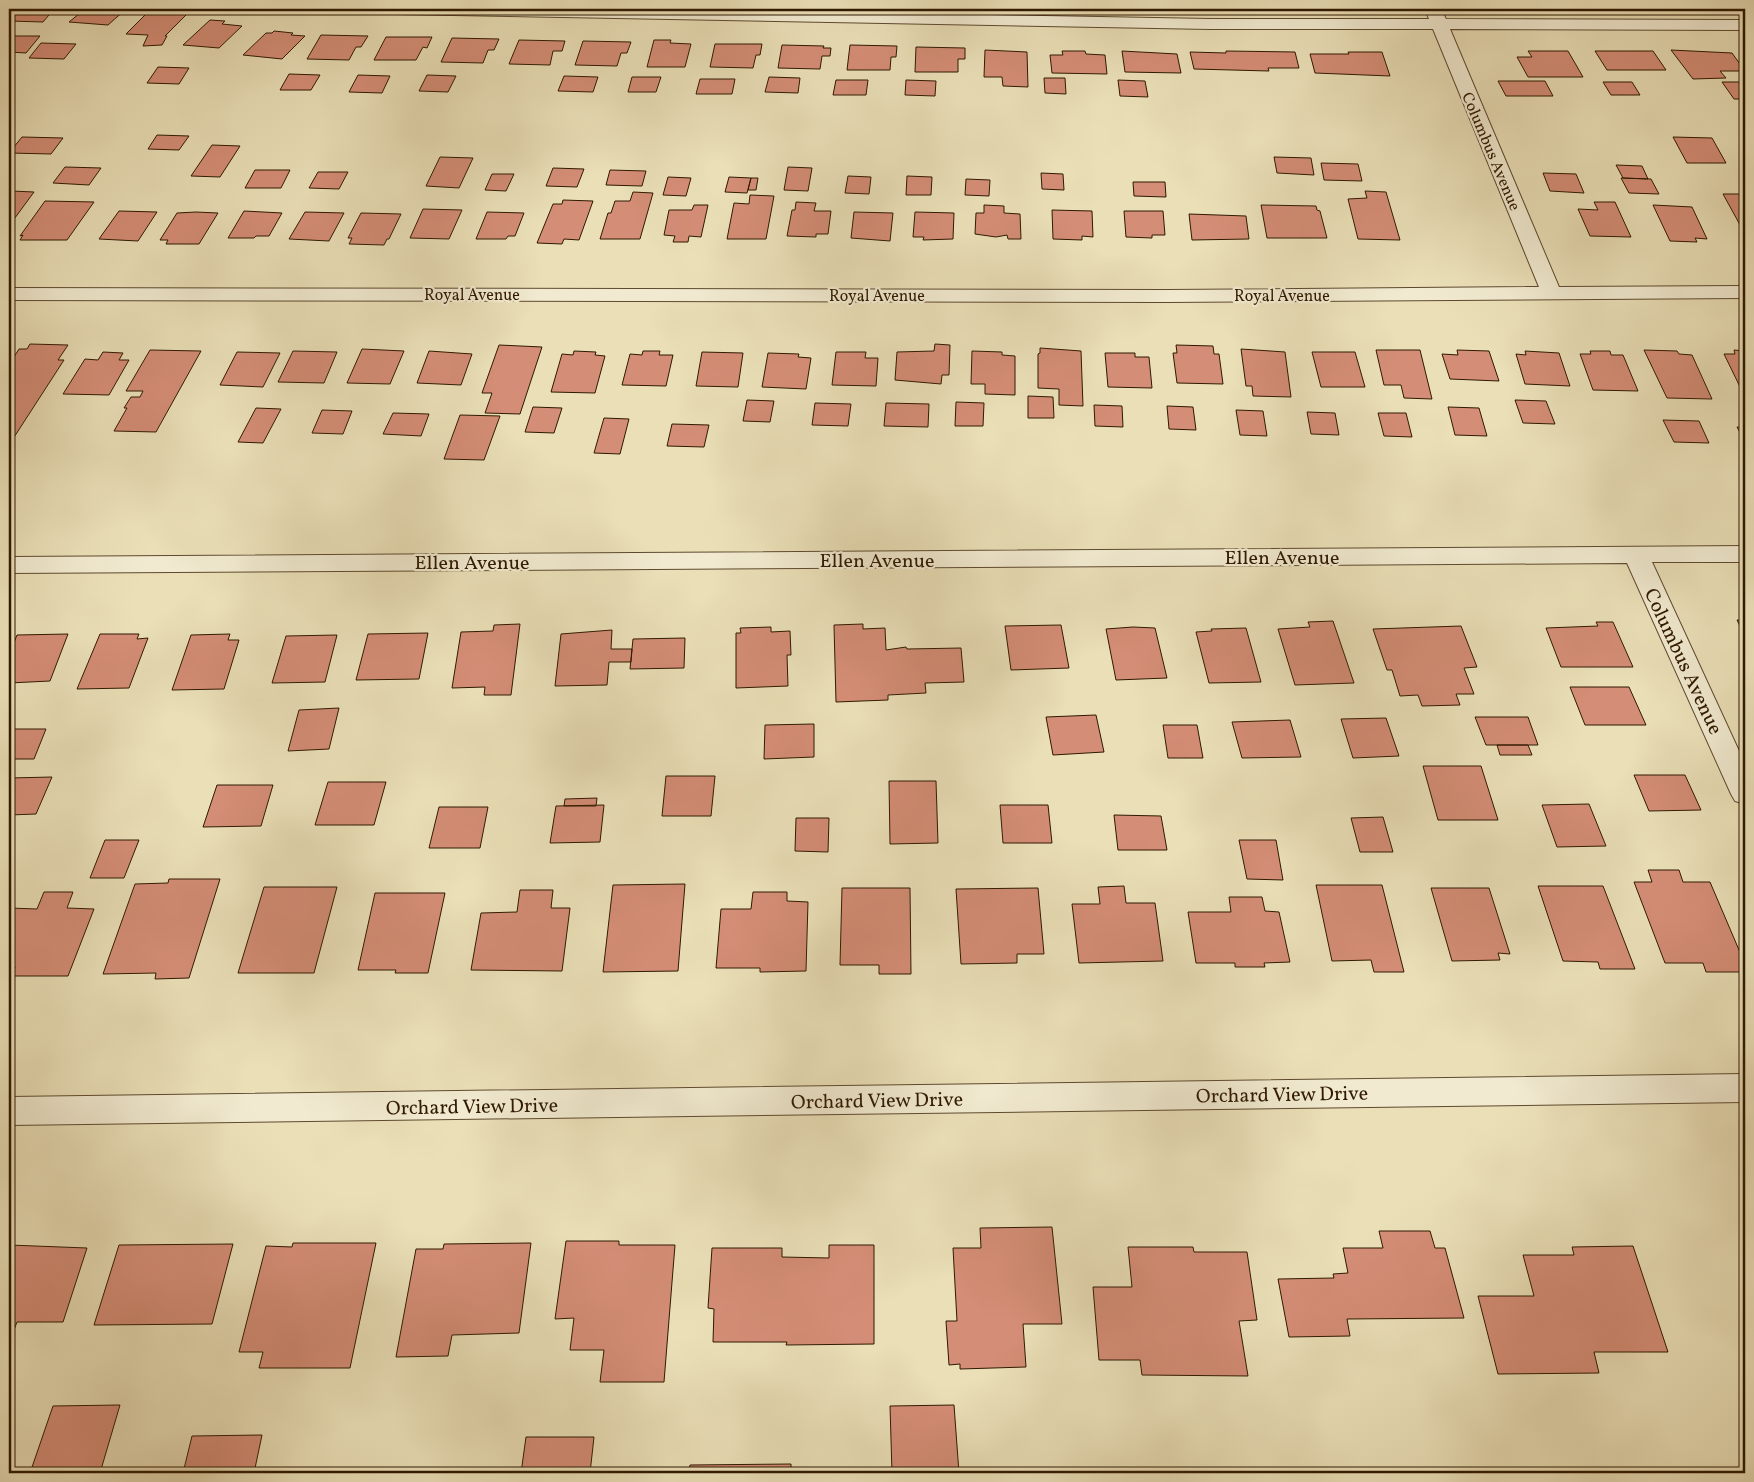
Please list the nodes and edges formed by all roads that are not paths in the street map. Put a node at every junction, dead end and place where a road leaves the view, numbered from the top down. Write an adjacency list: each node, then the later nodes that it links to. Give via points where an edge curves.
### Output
1 (395, 9): 2 (street)
2 (1017, 15): 3 (street, via 1200,24)
3 (1436, 16): 4 (street); 5 (street, Columbus Avenue)
4 (1745, 25)
5 (1551, 292): 6 (street, Royal Avenue); 7 (street, Royal Avenue, via 1167,296)
6 (1745, 292)
7 (9, 294)
8 (1745, 554): 9 (street, Ellen Avenue)
9 (1636, 555): 10 (street, Ellen Avenue); 11 (street, Columbus Avenue)
10 (9, 565)
11 (1745, 794)
12 (1745, 1088): 13 (street, Orchard View Drive)
13 (9, 1111)

